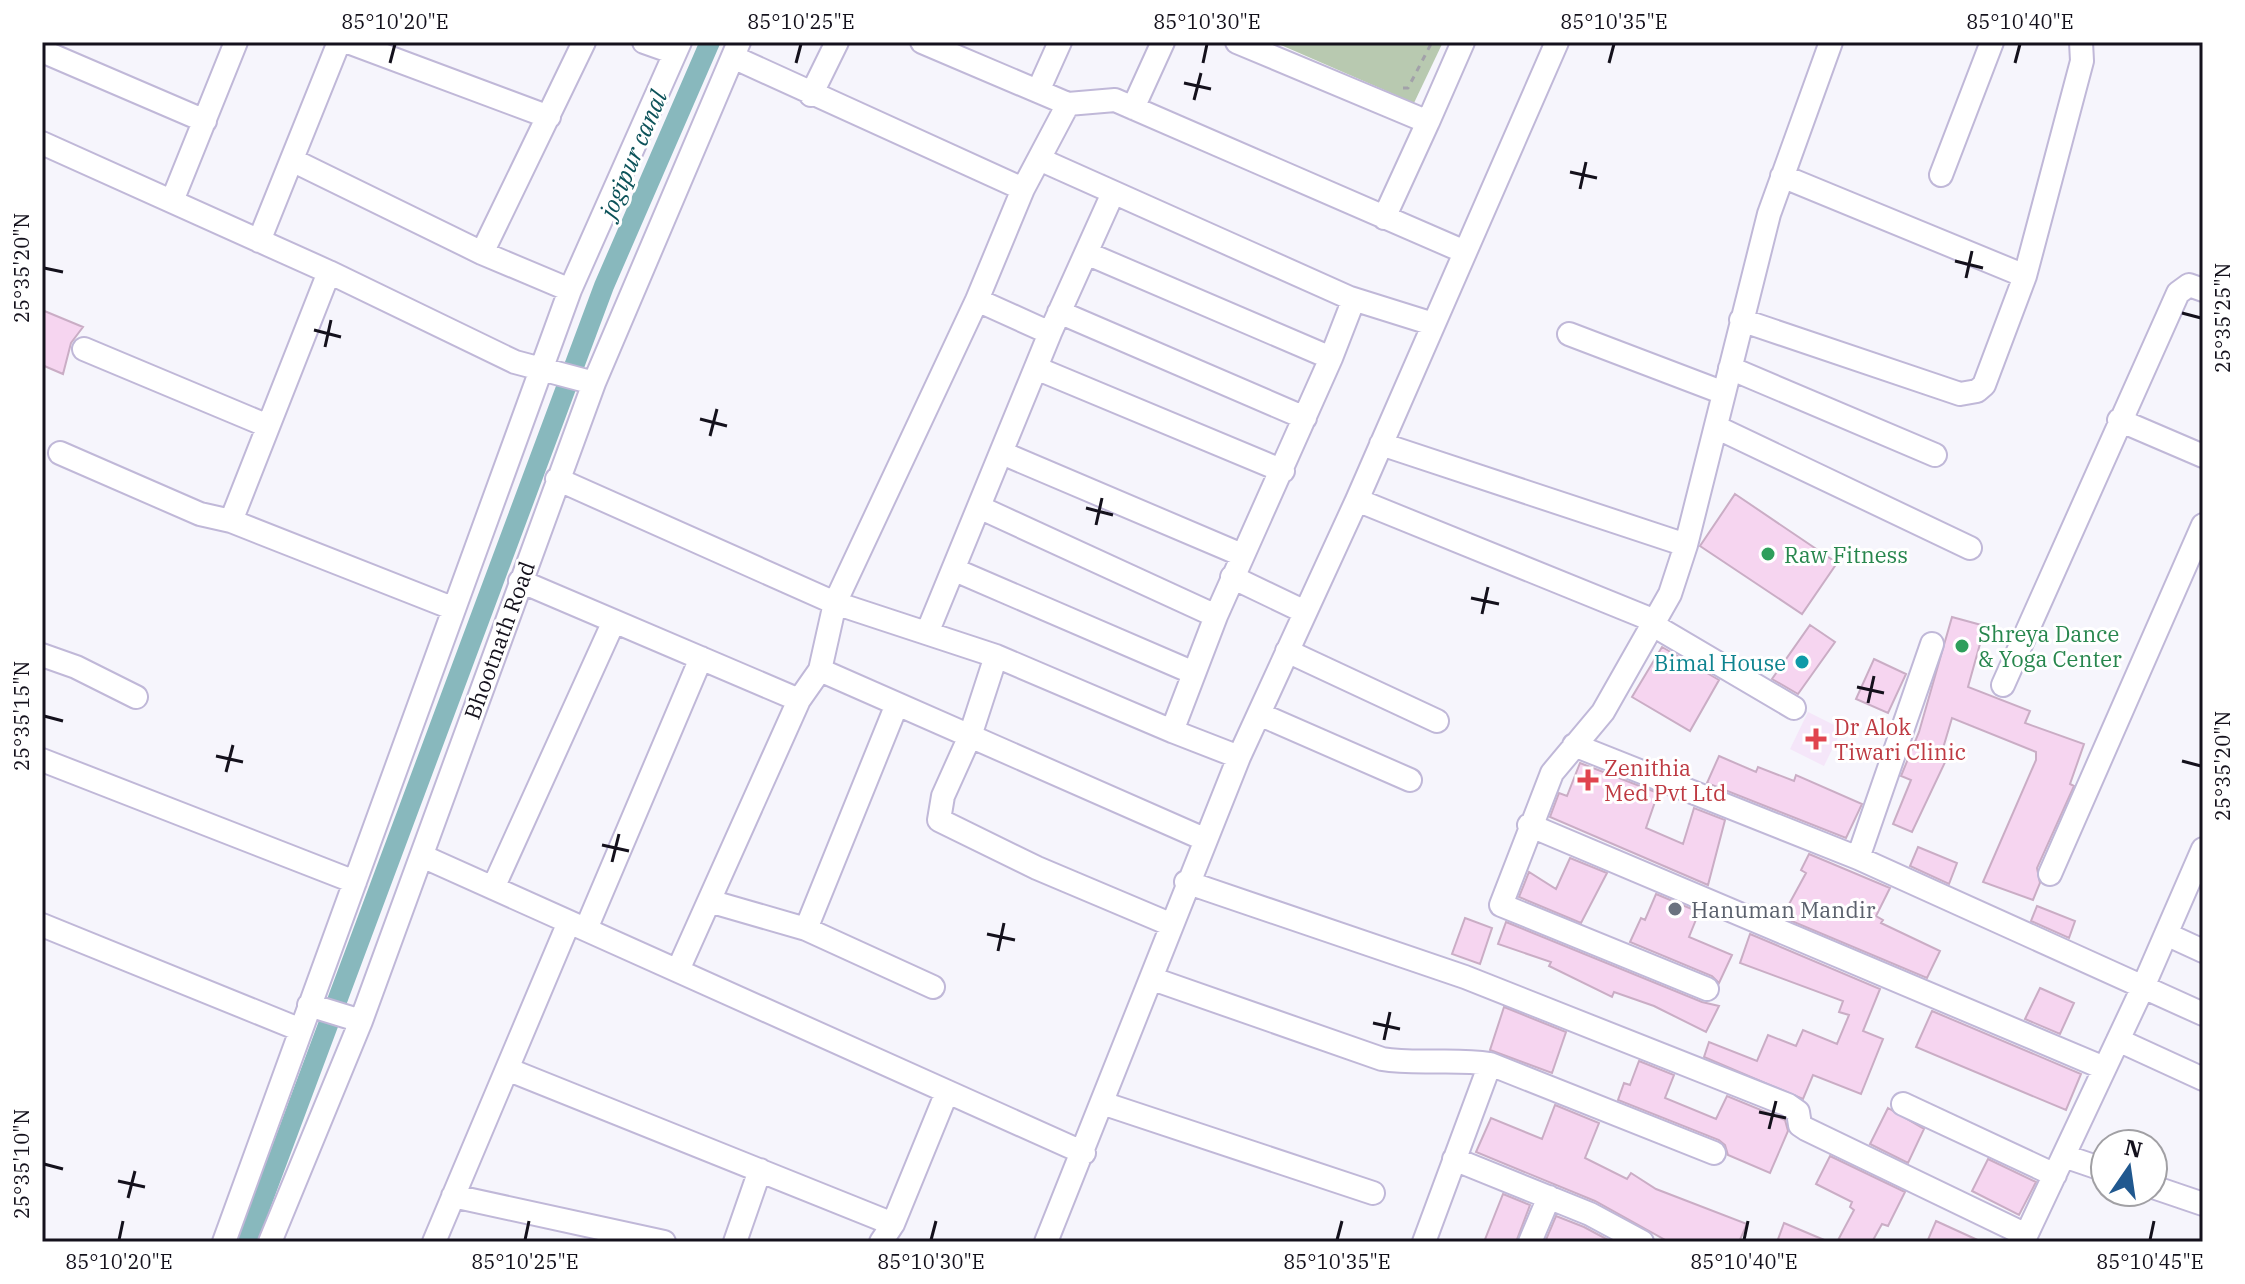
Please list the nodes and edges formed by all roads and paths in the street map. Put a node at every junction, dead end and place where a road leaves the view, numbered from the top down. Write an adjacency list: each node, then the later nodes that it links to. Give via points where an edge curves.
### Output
1 (236, 42): 26 (street)
2 (339, 42): 30 (street)
3 (348, 42): 25 (street)
4 (584, 42): 25 (street)
5 (644, 42): 17 (street)
6 (837, 42): 22 (street)
7 (922, 42): 21 (street)
8 (1060, 42): 21 (street)
9 (1163, 42): 24 (street)
10 (1237, 42): 27 (street)
11 (1432, 42): 20 (path, via 1408,88)
12 (1463, 42): 27 (street)
13 (1557, 42): 38 (street)
14 (1831, 42): 32 (street)
15 (1992, 42): 31 (street)
16 (2081, 42): 42 (street, via 2082,61)
17 (678, 48): 43 (street)
18 (736, 50): 22 (street); 57 (street, Bhootnath Road)
19 (42, 51): 26 (street)
20 (1397, 89)
21 (1038, 91): 23 (street)
22 (811, 95): 33 (street)
23 (1068, 104): 24 (street, via 1115,100); 29 (street)
24 (1133, 108): 36 (street)
25 (549, 117): 39 (street)
26 (205, 121): 35 (street)
27 (1428, 122): 36 (street)
28 (42, 143): 35 (street)
29 (1039, 159): 33 (street); 34 (street)
30 (292, 160): 37 (street); 39 (street)
31 (1941, 175)
32 (1782, 176): 42 (street); 48 (street)
33 (1023, 189): 46 (street)
34 (1113, 193): 40 (street); 45 (street)
35 (172, 201): 37 (street)
36 (1384, 218): 38 (street)
37 (259, 241): 41 (street)
38 (1465, 252): 49 (street)
39 (482, 253): 43 (street)
40 (1086, 253): 47 (street); 53 (street)
41 (329, 272): 56 (street, via 515,362); 61 (street)
42 (2025, 276): 48 (street, via 1984,385 1969,394)
43 (570, 290): 56 (street)
44 (2203, 290): 60 (street, via 2189,285 2178,293)
45 (1350, 298): 49 (street); 53 (street)
46 (977, 300): 50 (street); 80 (street)
47 (1059, 312): 50 (street); 59 (street)
48 (1741, 320): 55 (street)
49 (1433, 324): 63 (street)
50 (1050, 333): 54 (street)
51 (1569, 334): 58 (street)
52 (84, 349): 61 (street)
53 (1331, 358): 59 (street)
54 (1036, 368): 65 (street); 68 (street)
55 (1730, 368): 58 (street); 66 (street)
56 (546, 369): 57 (street); 81 (street)
57 (586, 381): 69 (street, Bhootnath Road)
58 (1724, 393): 62 (street)
59 (1305, 418): 68 (street)
60 (2119, 420): 67 (street); 94 (street)
61 (268, 426): 72 (street)
62 (1716, 427): 74 (street); 75 (street)
63 (1381, 444): 70 (street); 74 (street)
64 (60, 453): 72 (street, via 200,514)
65 (1002, 453): 71 (street); 76 (street)
66 (1935, 455)
67 (2203, 456)
68 (1283, 471): 76 (street)
69 (557, 479): 79 (street, Bhootnath Road); 80 (street)
70 (1357, 500): 82 (street); 85 (street)
71 (981, 508): 77 (street); 83 (street)
72 (231, 521): 81 (street)
73 (2203, 525): 112 (street)
74 (1686, 545): 85 (street)
75 (1970, 548)
76 (1242, 555): 78 (street)
77 (955, 570): 86 (street); 93 (street)
78 (1232, 577): 82 (street); 83 (street)
79 (520, 581): 84 (street); 110 (street, Bhootnath Road)
80 (835, 603): 86 (street); 92 (street)
81 (452, 608): 113 (street)
82 (1305, 612): 88 (street)
83 (1216, 616): 93 (street)
84 (614, 621): 91 (street); 115 (street)
85 (1654, 623): 98 (street); 103 (street, via 1603,712)
86 (927, 633): 90 (street)
87 (1932, 644): 111 (street)
88 (1287, 651): 99 (street); 100 (street)
89 (42, 655): 95 (street)
90 (996, 656): 101 (street); 102 (street)
91 (701, 658): 96 (street); 119 (street)
92 (820, 670): 96 (street); 97 (street)
93 (1194, 673): 101 (street)
94 (2003, 685)
95 (136, 697)
96 (799, 700): 116 (street)
97 (897, 704): 102 (street); 120 (street)
98 (1794, 708)
99 (1259, 714): 104 (street); 106 (street)
100 (1437, 721)
101 (1172, 731): 104 (street)
102 (970, 736): 108 (street); 118 (street, via 943,796 939,820)
103 (1574, 745): 107 (street, via 1552,773); 111 (street)
104 (1239, 757): 108 (street)
105 (42, 760): 113 (street)
106 (1410, 780)
107 (1529, 825): 127 (street, via 1501,905); 134 (street)
108 (1204, 839): 114 (street)
109 (2203, 849): 121 (street)
110 (422, 856): 115 (street); 130 (street, Bhootnath Road)
111 (1858, 858): 126 (street)
112 (2050, 874)
113 (355, 882): 128 (street)
114 (1186, 882): 118 (street); 152 (street, via 1475,981 1788,1105 1806,1129)
115 (493, 888): 119 (street)
116 (709, 901): 120 (street); 123 (street)
117 (42, 925): 131 (street)
118 (1172, 925): 124 (street)
119 (578, 926): 123 (street); 135 (street)
120 (806, 929): 125 (street)
121 (2166, 934): 122 (street); 126 (street)
122 (2203, 951)
123 (678, 970): 137 (street)
124 (1153, 979): 133 (street, via 1382,1059); 138 (street)
125 (933, 987)
126 (2143, 987): 129 (street); 132 (street)
127 (1707, 989)
128 (312, 1006): 130 (street); 131 (street)
129 (2203, 1014)
130 (355, 1019): 154 (street, Bhootnath Road)
131 (301, 1030): 153 (street)
132 (2118, 1040): 134 (street); 136 (street)
133 (1490, 1064): 141 (street); 142 (street)
134 (2104, 1068): 143 (street)
135 (507, 1069): 145 (street); 148 (street)
136 (2203, 1079)
137 (947, 1092): 140 (street); 151 (street)
138 (1102, 1103): 140 (street); 147 (street)
139 (1903, 1104): 143 (street)
140 (1084, 1153): 158 (street)
141 (1714, 1153)
142 (1454, 1159): 149 (street); 159 (street)
143 (2060, 1165): 144 (street); 152 (street)
144 (2089, 1168)
145 (760, 1170): 151 (street); 157 (street)
146 (2169, 1192): 150 (street)
147 (1373, 1193)
148 (453, 1196): 155 (street); 156 (street)
149 (1549, 1197): 160 (street); 161 (street)
150 (2203, 1204)
151 (887, 1233)
152 (2025, 1239)
153 (224, 1242)
154 (270, 1242)
155 (434, 1242)
156 (664, 1242)
157 (735, 1242)
158 (1046, 1242)
159 (1424, 1242)
160 (1530, 1242)
161 (1642, 1242)

